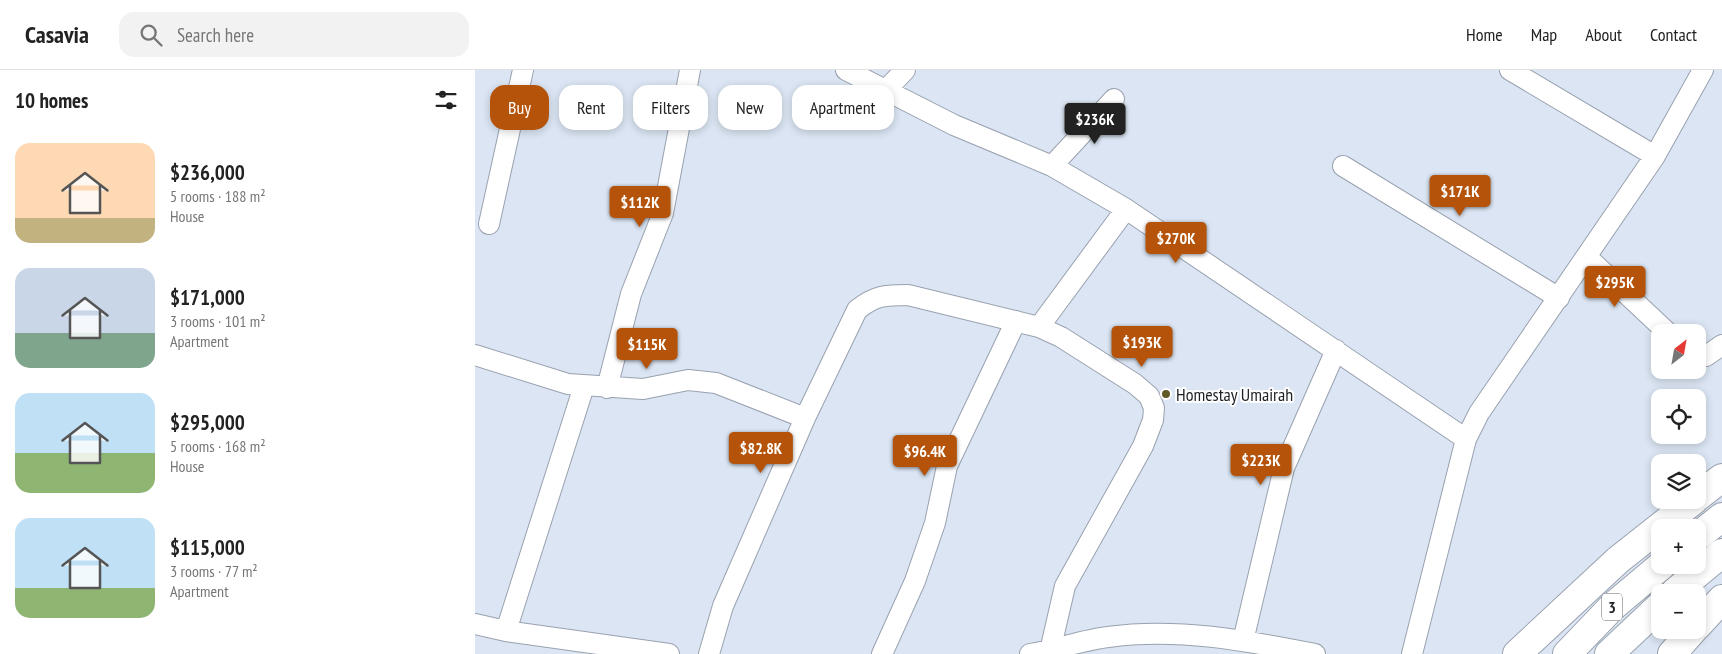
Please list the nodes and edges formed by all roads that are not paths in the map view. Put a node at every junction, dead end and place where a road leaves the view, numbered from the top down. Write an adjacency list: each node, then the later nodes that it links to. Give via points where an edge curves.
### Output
1 (523, 70): 15 (street)
2 (690, 70): 26 (street, via 663,213 631,294)
3 (847, 70): 7 (street)
4 (905, 70): 8 (street)
5 (1510, 70): 11 (street)
6 (1703, 70): 11 (street)
7 (874, 85)
8 (891, 85)
9 (894, 95): 12 (street)
10 (1113, 100): 12 (street)
11 (1655, 156): 16 (street)
12 (1051, 166): 14 (street)
13 (1343, 166): 17 (street)
14 (1126, 209): 20 (street); 22 (street)
15 (489, 224)
16 (1587, 257): 17 (street); 19 (street)
17 (1559, 298): 28 (street, via 1479,413)
18 (1016, 320): 20 (street); 27 (street, via 908,295 869,300 857,310); 47 (street, via 947,466 935,523 915,580)
19 (1658, 324)
20 (1039, 327): 44 (street, via 1061,337 1135,384 1149,396 1154,408 1143,446 1065,586)
21 (1722, 345): 24 (street)
22 (1335, 350): 28 (street); 43 (street, via 1284,468)
23 (475, 355): 25 (street)
24 (1706, 356)
25 (583, 386): 26 (street); 41 (street)
26 (607, 388): 27 (street, via 643,389 688,380 715,383)
27 (805, 418): 46 (street, via 723,606)
28 (1466, 439): 50 (street)
29 (1722, 478): 30 (highway)
30 (1706, 490)
31 (1683, 509): 51 (highway, via 1618,560)
32 (1722, 517): 33 (highway)
33 (1706, 530)
34 (1722, 553): 36 (highway)
35 (1651, 574): 52 (highway, 3, via 1612,607)
36 (1683, 584)
37 (1722, 599): 39 (highway)
38 (1651, 614): 53 (highway, 3)
39 (1706, 616)
40 (475, 624): 41 (street)
41 (505, 631): 45 (street)
42 (1685, 639): 54 (highway)
43 (1243, 642): 44 (street, via 1167,633 1107,637); 49 (street)
44 (1050, 651): 48 (street)
45 (669, 654)
46 (709, 654)
47 (882, 654)
48 (1030, 654)
49 (1315, 654)
50 (1412, 654)
51 (1517, 654)
52 (1567, 654)
53 (1609, 654)
54 (1672, 654)

